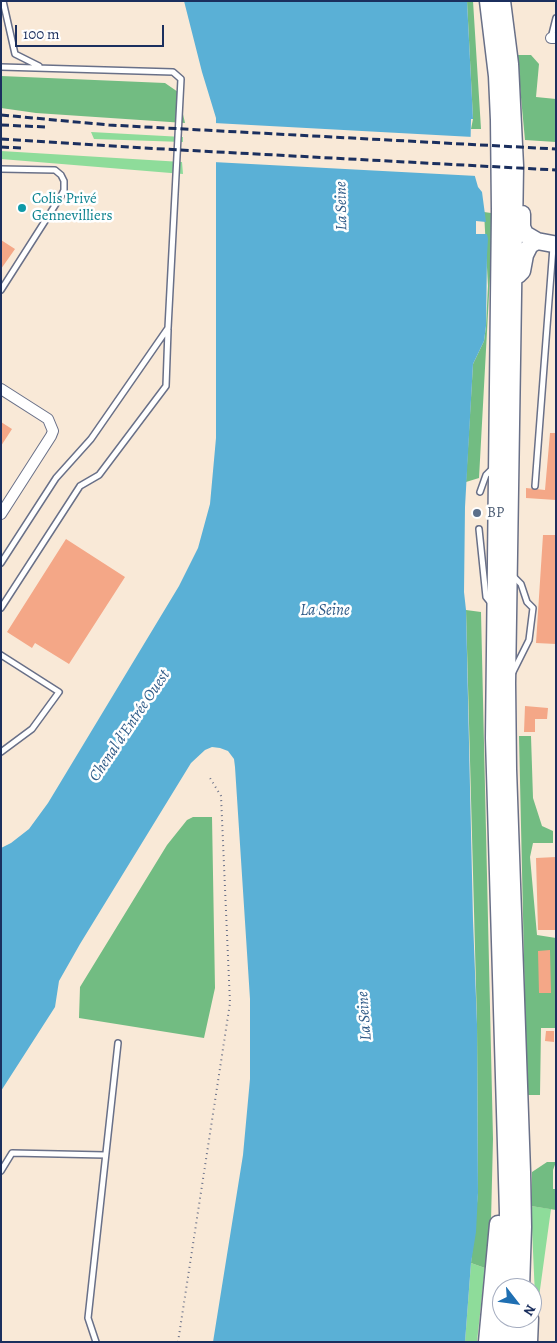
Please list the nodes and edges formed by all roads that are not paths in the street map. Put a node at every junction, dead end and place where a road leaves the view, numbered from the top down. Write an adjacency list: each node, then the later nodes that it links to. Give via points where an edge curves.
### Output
1 (3, 1): 7 (lane, via 15,54)
2 (488, 1): 16 (main road, via 500,120)
3 (502, 1): 8 (main road, via 510,64)
4 (556, 18): 5 (lane)
5 (554, 38)
6 (1, 67): 7 (lane)
7 (41, 68): 14 (lane, via 173,72 181,79)
8 (515, 166): 10 (main road, via 522,180 522,227 525,234); 12 (main road)
9 (1, 169): 13 (lane, via 55,170 64,181 64,190)
10 (537, 241): 11 (main road); 12 (main road, via 530,245 522,271)
11 (554, 244): 17 (lane)
12 (513, 280): 22 (main road)
13 (1, 290)
14 (168, 328): 21 (lane, via 92,439 56,478); 24 (lane, via 166,386 99,475 80,486)
15 (1, 389): 19 (street, via 48,419 53,431)
16 (496, 464): 18 (lane, via 486,475); 23 (main road)
17 (535, 486)
18 (480, 492)
19 (1, 514)
20 (479, 529): 23 (lane, via 486,597)
21 (1, 563)
22 (509, 573): 26 (main road); 26 (lane, via 521,584 527,602 533,608 530,640)
23 (494, 607): 31 (main road, via 494,738)
24 (1, 608)
25 (1, 655): 27 (lane, via 59,692 32,729)
26 (507, 683): 33 (main road)
27 (1, 752)
28 (118, 1043): 29 (lane)
29 (105, 1155): 30 (lane, via 12,1153); 37 (lane, via 88,1318)
30 (1, 1171)
31 (507, 1181): 32 (main road); 38 (main road, via 500,1195)
32 (506, 1278)
33 (523, 1278)
34 (503, 1328): 39 (main road)
35 (517, 1328): 40 (main road)
36 (530, 1328): 41 (main road)
37 (96, 1342)
38 (486, 1342)
39 (501, 1342)
40 (515, 1342)
41 (529, 1342)

